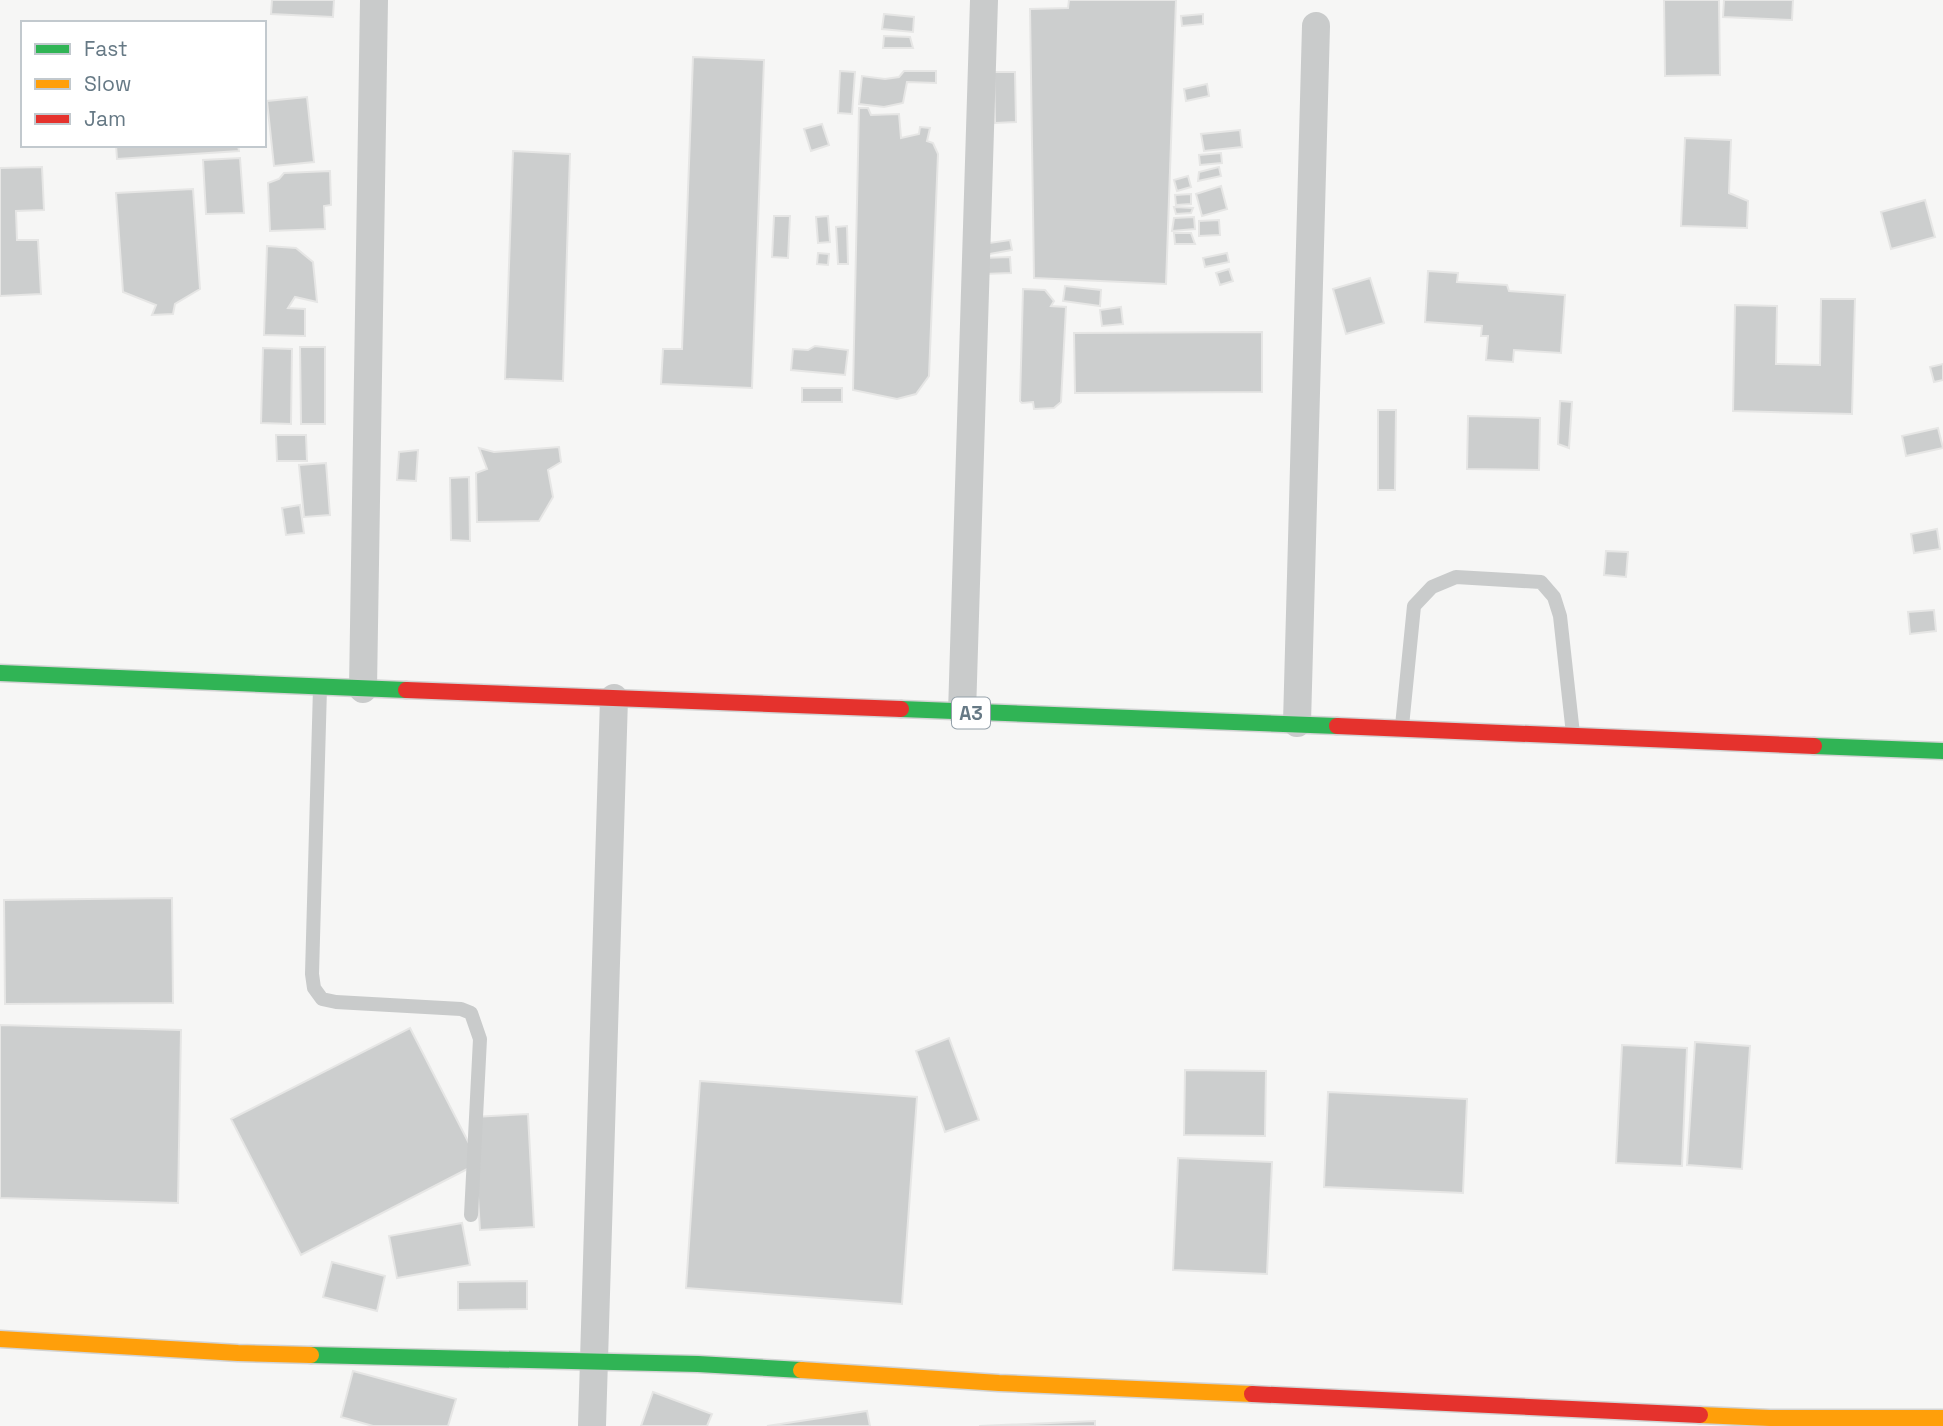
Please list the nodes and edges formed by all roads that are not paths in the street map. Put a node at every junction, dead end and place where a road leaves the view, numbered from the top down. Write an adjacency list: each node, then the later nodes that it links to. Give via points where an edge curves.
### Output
1 (374, 0): 6 (street)
2 (984, 0): 8 (street)
3 (1316, 26): 9 (street)
4 (0, 673): 5 (main road, A3)
5 (320, 687): 6 (main road, A3); 13 (lane, via 314,988 322,999 336,1002 471,1013 480,1039)
6 (363, 689): 7 (main road, A3)
7 (614, 698): 8 (main road, A3); 15 (street)
8 (962, 713): 9 (main road, A3)
9 (1297, 723): 10 (main road, A3)
10 (1402, 728): 11 (main road, A3); 11 (lane, via 1414,606 1432,587 1457,577 1542,582 1554,597)
11 (1573, 735): 12 (main road, A3)
12 (1943, 751)
13 (471, 1215)
14 (0, 1339): 15 (main road, via 238,1353)
15 (594, 1361): 16 (main road); 18 (street)
16 (1578, 1418): 17 (main road)
17 (1943, 1418)
18 (592, 1426)

